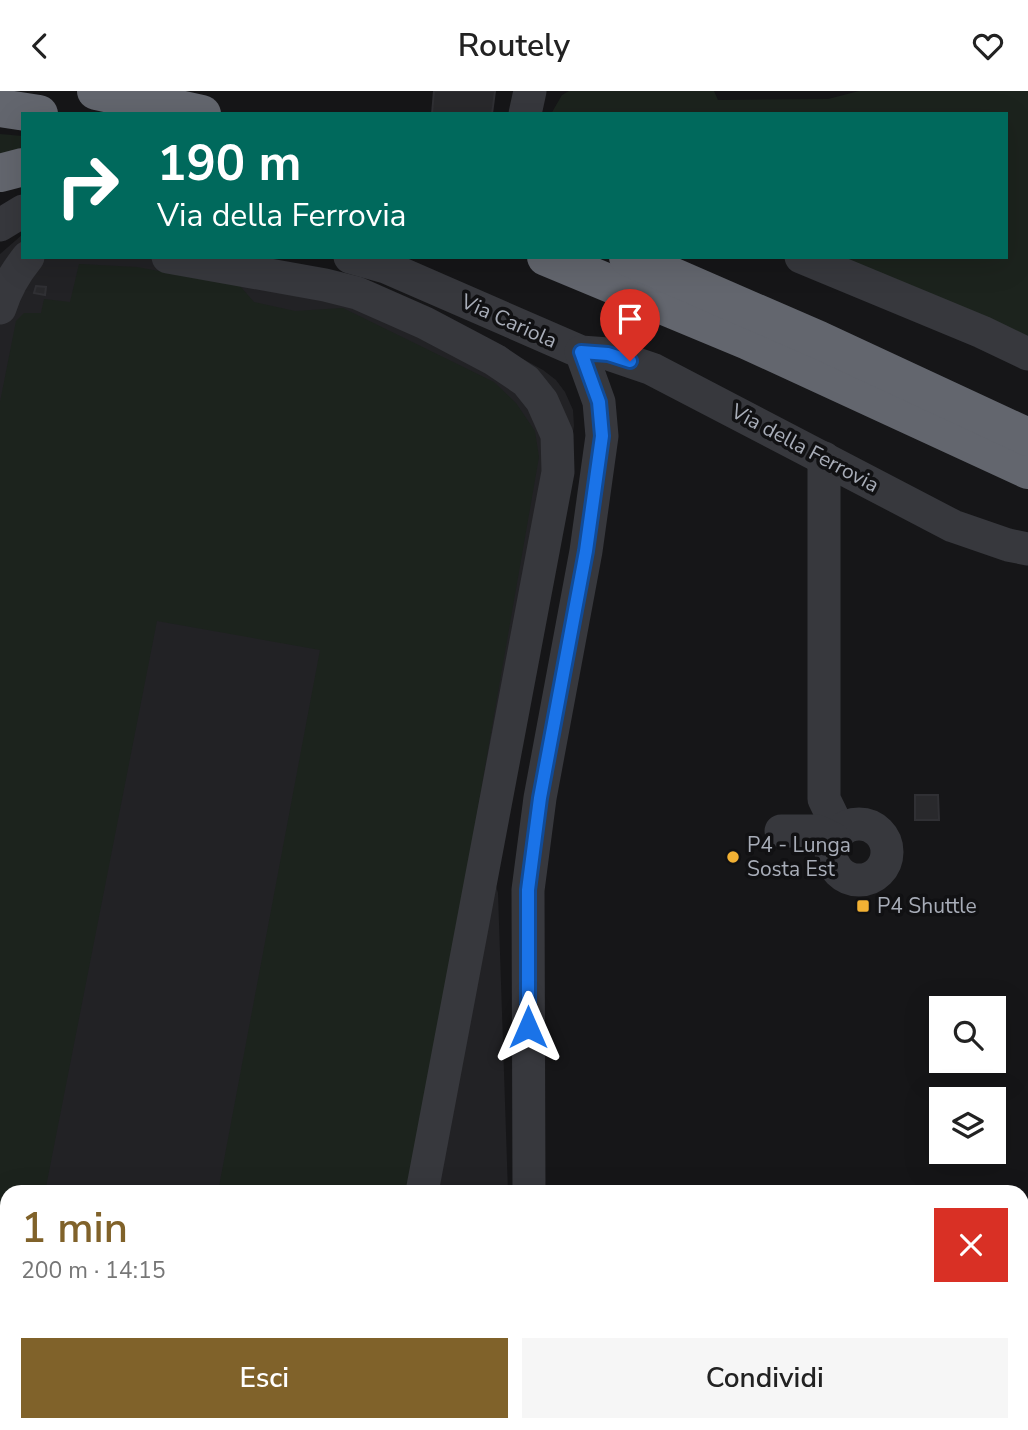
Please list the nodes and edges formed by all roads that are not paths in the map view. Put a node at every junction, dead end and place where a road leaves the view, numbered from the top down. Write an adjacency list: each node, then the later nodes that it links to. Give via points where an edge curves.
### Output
1 (96, 91): 5 (highway)
2 (530, 91): 6 (street)
3 (0, 108): 4 (highway)
4 (26, 112)
5 (193, 112)
6 (525, 112)
7 (21, 168): 8 (highway)
8 (0, 173)
9 (21, 212): 10 (street)
10 (0, 225)
11 (26, 259): 17 (street)
12 (179, 259): 24 (street, via 357,293 425,323 516,372 535,390 557,435 558,472)
13 (357, 259): 18 (street, Via Cariola, via 386,267)
14 (551, 259): 20 (highway)
15 (633, 259): 20 (highway, via 819,340)
16 (806, 259): 19 (street)
17 (0, 308)
18 (581, 352): 21 (street, Via della Ferrovia, via 608,354 652,369); 25 (street, Via Cariola, via 599,402 602,436 528,890)
19 (1028, 354)
20 (1016, 449)
21 (824, 458): 22 (street, Via della Ferrovia, via 953,526); 23 (street, via 824,799 837,835)
22 (1028, 549)
23 (780, 831)
24 (423, 1185)
25 (529, 1185)

